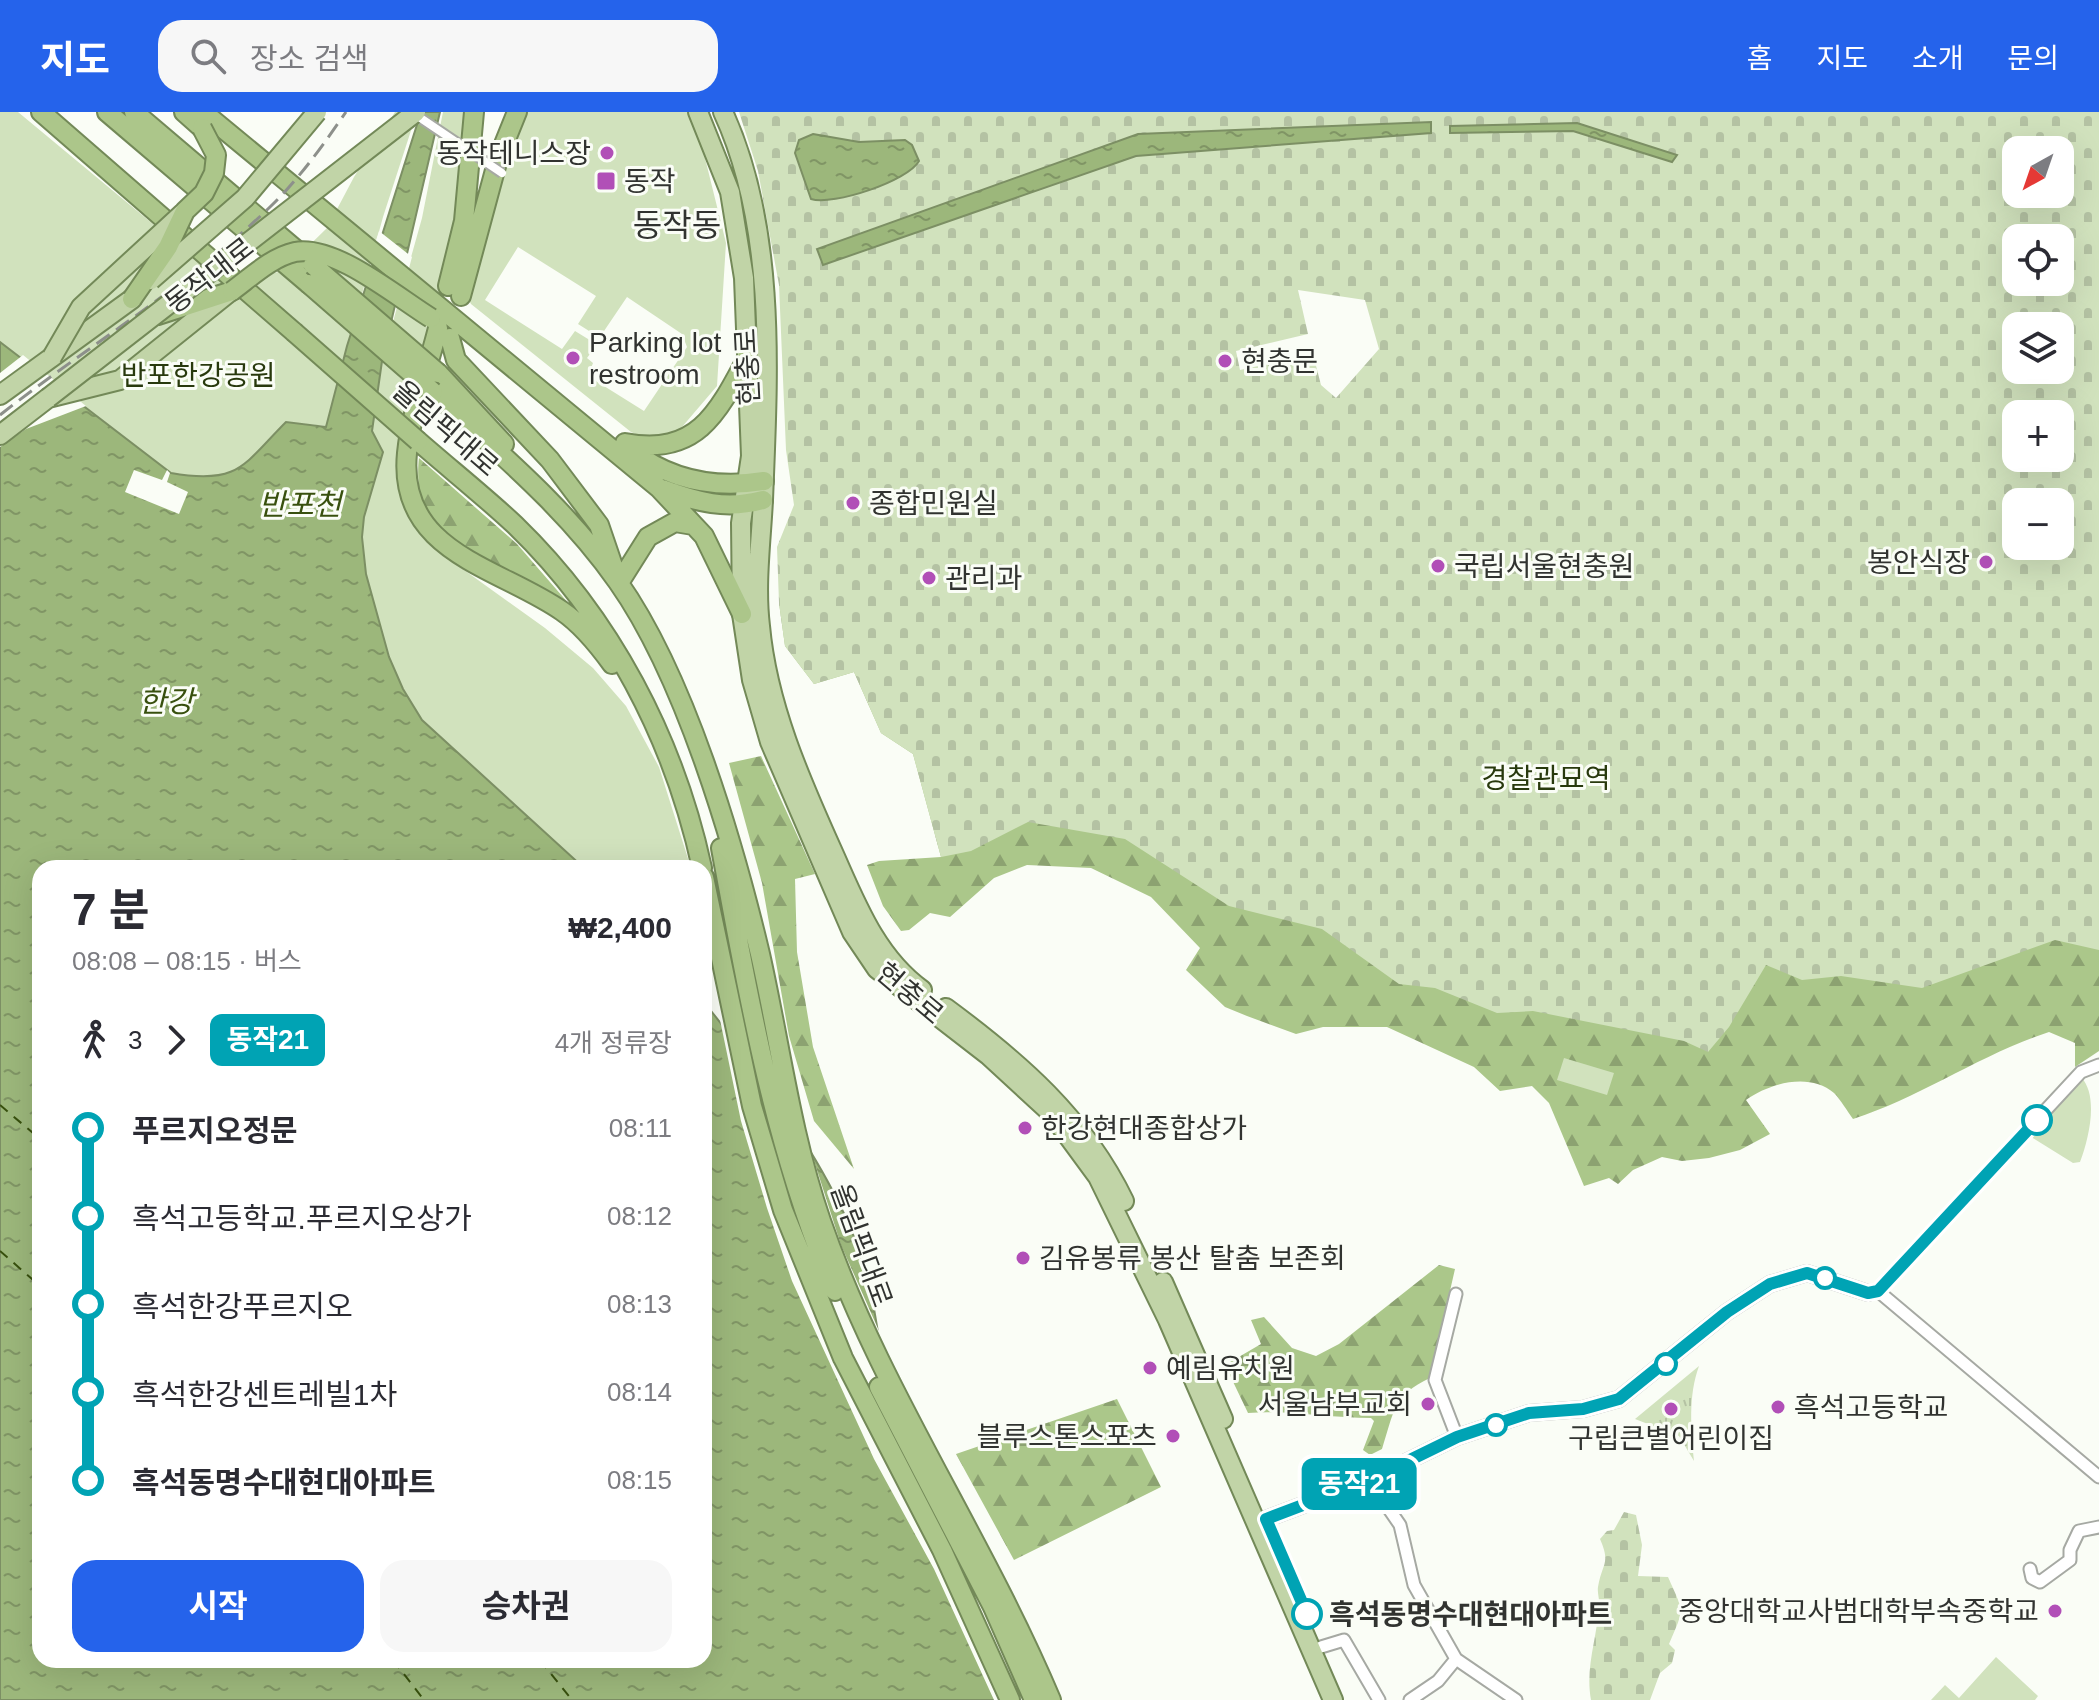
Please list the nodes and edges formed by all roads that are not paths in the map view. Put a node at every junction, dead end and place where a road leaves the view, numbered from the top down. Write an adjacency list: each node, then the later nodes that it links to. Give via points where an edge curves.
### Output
1 (41, 112): 36 (highway, 올림픽대로, bridge, via 515,525 592,614)
2 (107, 112): 24 (highway, 올림픽대로, bridge, via 309,284)
3 (134, 112): 24 (highway, 올림픽대로, bridge, via 313,265)
4 (184, 112): 12 (highway)
5 (221, 112): 14 (highway)
6 (317, 112): 18 (main road, 동작대로, bridge, via 245,198)
7 (414, 112): 13 (street, bridge); 19 (main road, 동작대로, bridge)
8 (474, 112): 9 (highway, via 455,291)
9 (517, 112)
10 (698, 112): 22 (main road, 현충로, via 730,192 739,234)
11 (723, 112): 29 (main road, 현충로, via 749,184 758,250 764,339)
12 (202, 120): 14 (highway); 15 (highway, bridge, via 216,155 214,173 204,193)
13 (502, 173)
14 (330, 208): 16 (highway)
15 (185, 211): 18 (highway, bridge, via 168,247); 21 (main road, bridge, via 81,307)
16 (425, 289): 23 (highway); 28 (highway)
17 (232, 291): 19 (highway); 20 (highway, bridge, via 276,260 314,250 339,260); 26 (main road, bridge, via 120,380)
18 (132, 299): 21 (main road, 동작대로, bridge)
19 (158, 315): 26 (main road, 동작대로, bridge)
20 (439, 328): 23 (highway); 34 (highway, via 456,360 550,460 599,525); 36 (highway, via 407,453 408,487 423,522 444,547 565,612)
21 (52, 357): 25 (main road, 동작대로)
22 (747, 358): 28 (highway, via 723,403 679,443); 29 (main road, 현충로)
23 (523, 377): 30 (highway)
24 (435, 382): 34 (highway, 올림픽대로, via 552,501)
25 (0, 395)
26 (48, 398): 27 (main road, 동작대로)
27 (0, 435)
28 (621, 442): 29 (highway, via 644,460 690,481)
29 (755, 482): 31 (main road, 현충로); 32 (main road, 현충로)
30 (659, 488): 32 (highway, via 699,502); 33 (highway)
31 (763, 500): 32 (highway); 46 (main road, 현충로, via 758,607 765,666 797,765 864,923 905,978 999,1048 1059,1103 1097,1150 1179,1314)
32 (743, 505): 35 (main road, 현충로)
33 (693, 525): 34 (highway, via 675,522 648,537); 35 (highway)
34 (619, 583): 39 (highway, 올림픽대로, via 650,639 707,776 742,883)
35 (742, 614): 54 (main road, 현충로, via 752,680 770,742 852,932 877,969 988,1055 1051,1113 1085,1156 1168,1320)
36 (653, 719): 37 (highway, 올림픽대로, via 679,780)
37 (700, 860)
38 (712, 914): 51 (highway, 올림픽대로, via 752,1106 793,1235 843,1358 942,1550)
39 (752, 960): 52 (highway, 올림픽대로, via 773,1101 825,1267 862,1354 993,1607); 53 (highway, 올림픽대로, via 820,1219 863,1330 1021,1628)
40 (2099, 1065): 41 (street, via 2081,1072)
41 (1873, 1292): 43 (street, via 1807,1273 1770,1284 1619,1399 1583,1409 1529,1413); 44 (street)
42 (1456, 1294): 43 (street, via 1435,1380)
43 (1457, 1437): 45 (street)
44 (2099, 1477)
45 (1369, 1480): 46 (street); 50 (street, via 1400,1525 1414,1585)
46 (1266, 1519): 49 (main road, 현충로)
47 (2099, 1527): 48 (street, via 2079,1531 2070,1560 2051,1578 2040,1582)
48 (2030, 1569)
49 (1321, 1647): 55 (main road, 현충로); 56 (street, via 1344,1640)
50 (1456, 1659): 57 (street, via 1438,1681); 58 (street)
51 (1010, 1700)
52 (1034, 1700)
53 (1051, 1700)
54 (1333, 1700)
55 (1346, 1700)
56 (1379, 1700)
57 (1410, 1700)
58 (1516, 1700)

